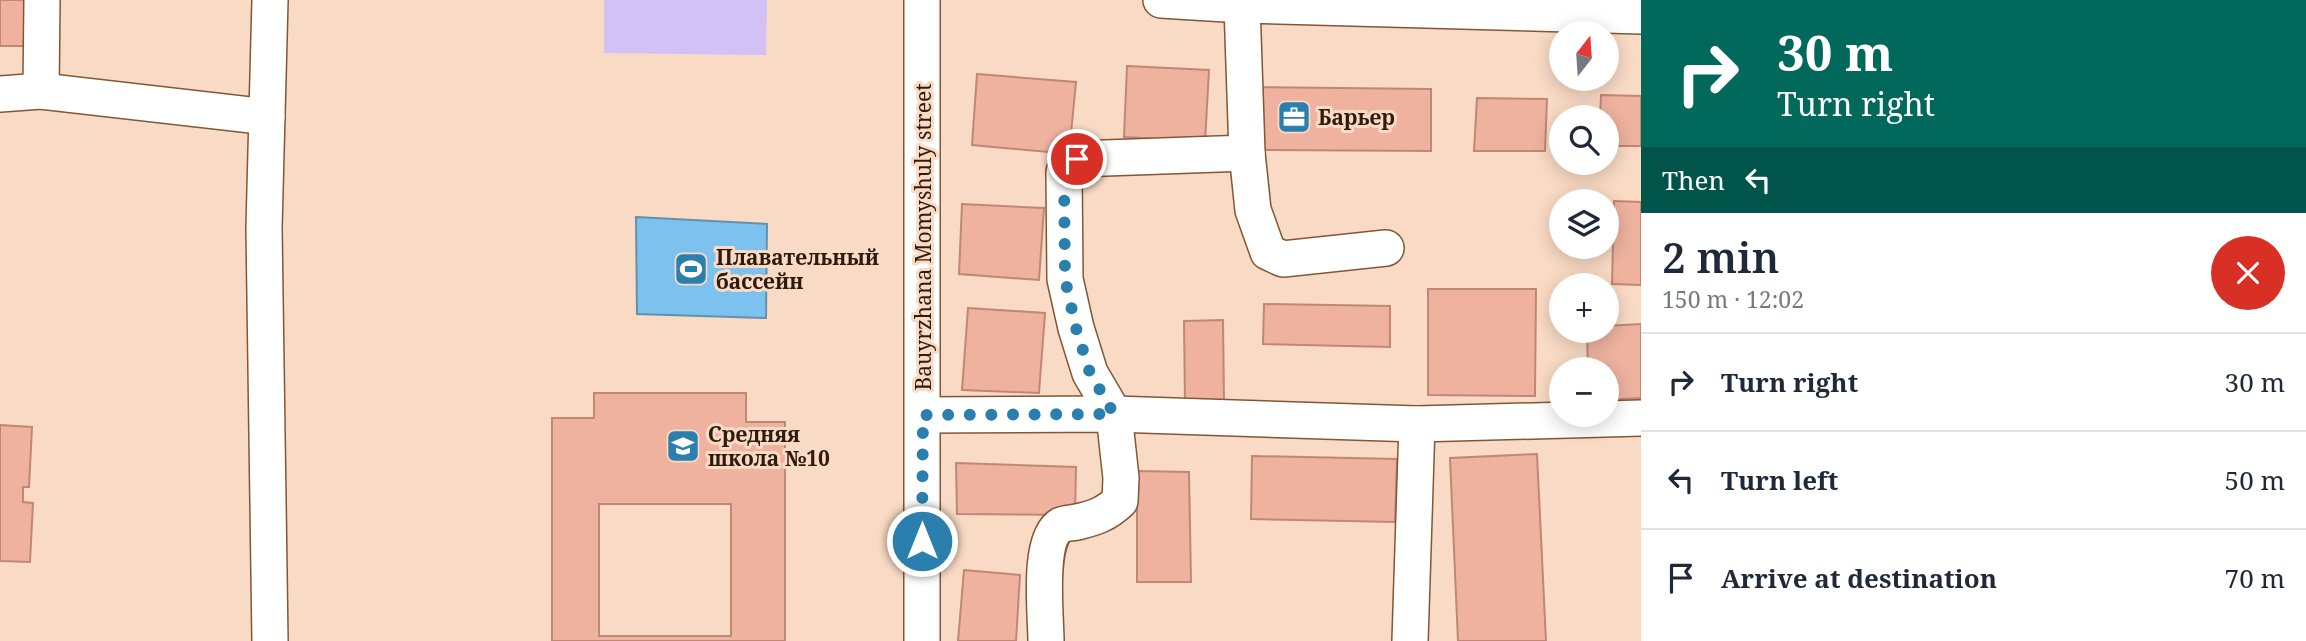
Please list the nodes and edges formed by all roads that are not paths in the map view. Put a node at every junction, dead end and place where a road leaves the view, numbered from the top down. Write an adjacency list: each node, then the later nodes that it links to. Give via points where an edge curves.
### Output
1 (42, 0): 8 (street)
2 (270, 0): 10 (street)
3 (922, 0): 14 (street, Bauyrzhana Momyshuly street)
4 (1161, 0): 6 (street)
5 (1325, 4): 6 (street); 7 (street)
6 (1242, 5): 11 (street)
7 (1641, 16)
8 (40, 92): 9 (street); 10 (street)
9 (0, 94)
10 (267, 117): 17 (street, via 264,228)
11 (1247, 153): 12 (street, via 1253,210 1268,252 1283,259); 13 (street, via 1068,163 1064,172 1065,279 1090,373)
12 (1386, 248)
13 (1114, 414): 14 (street); 16 (street); 19 (street, via 1120,501 1096,518 1061,525 1050,536 1045,560)
14 (923, 415): 18 (street, Bauyrzhana Momyshuly street)
15 (1641, 418): 16 (street)
16 (1417, 424): 20 (street)
17 (270, 641)
18 (922, 641)
19 (1046, 641)
20 (1410, 641)

